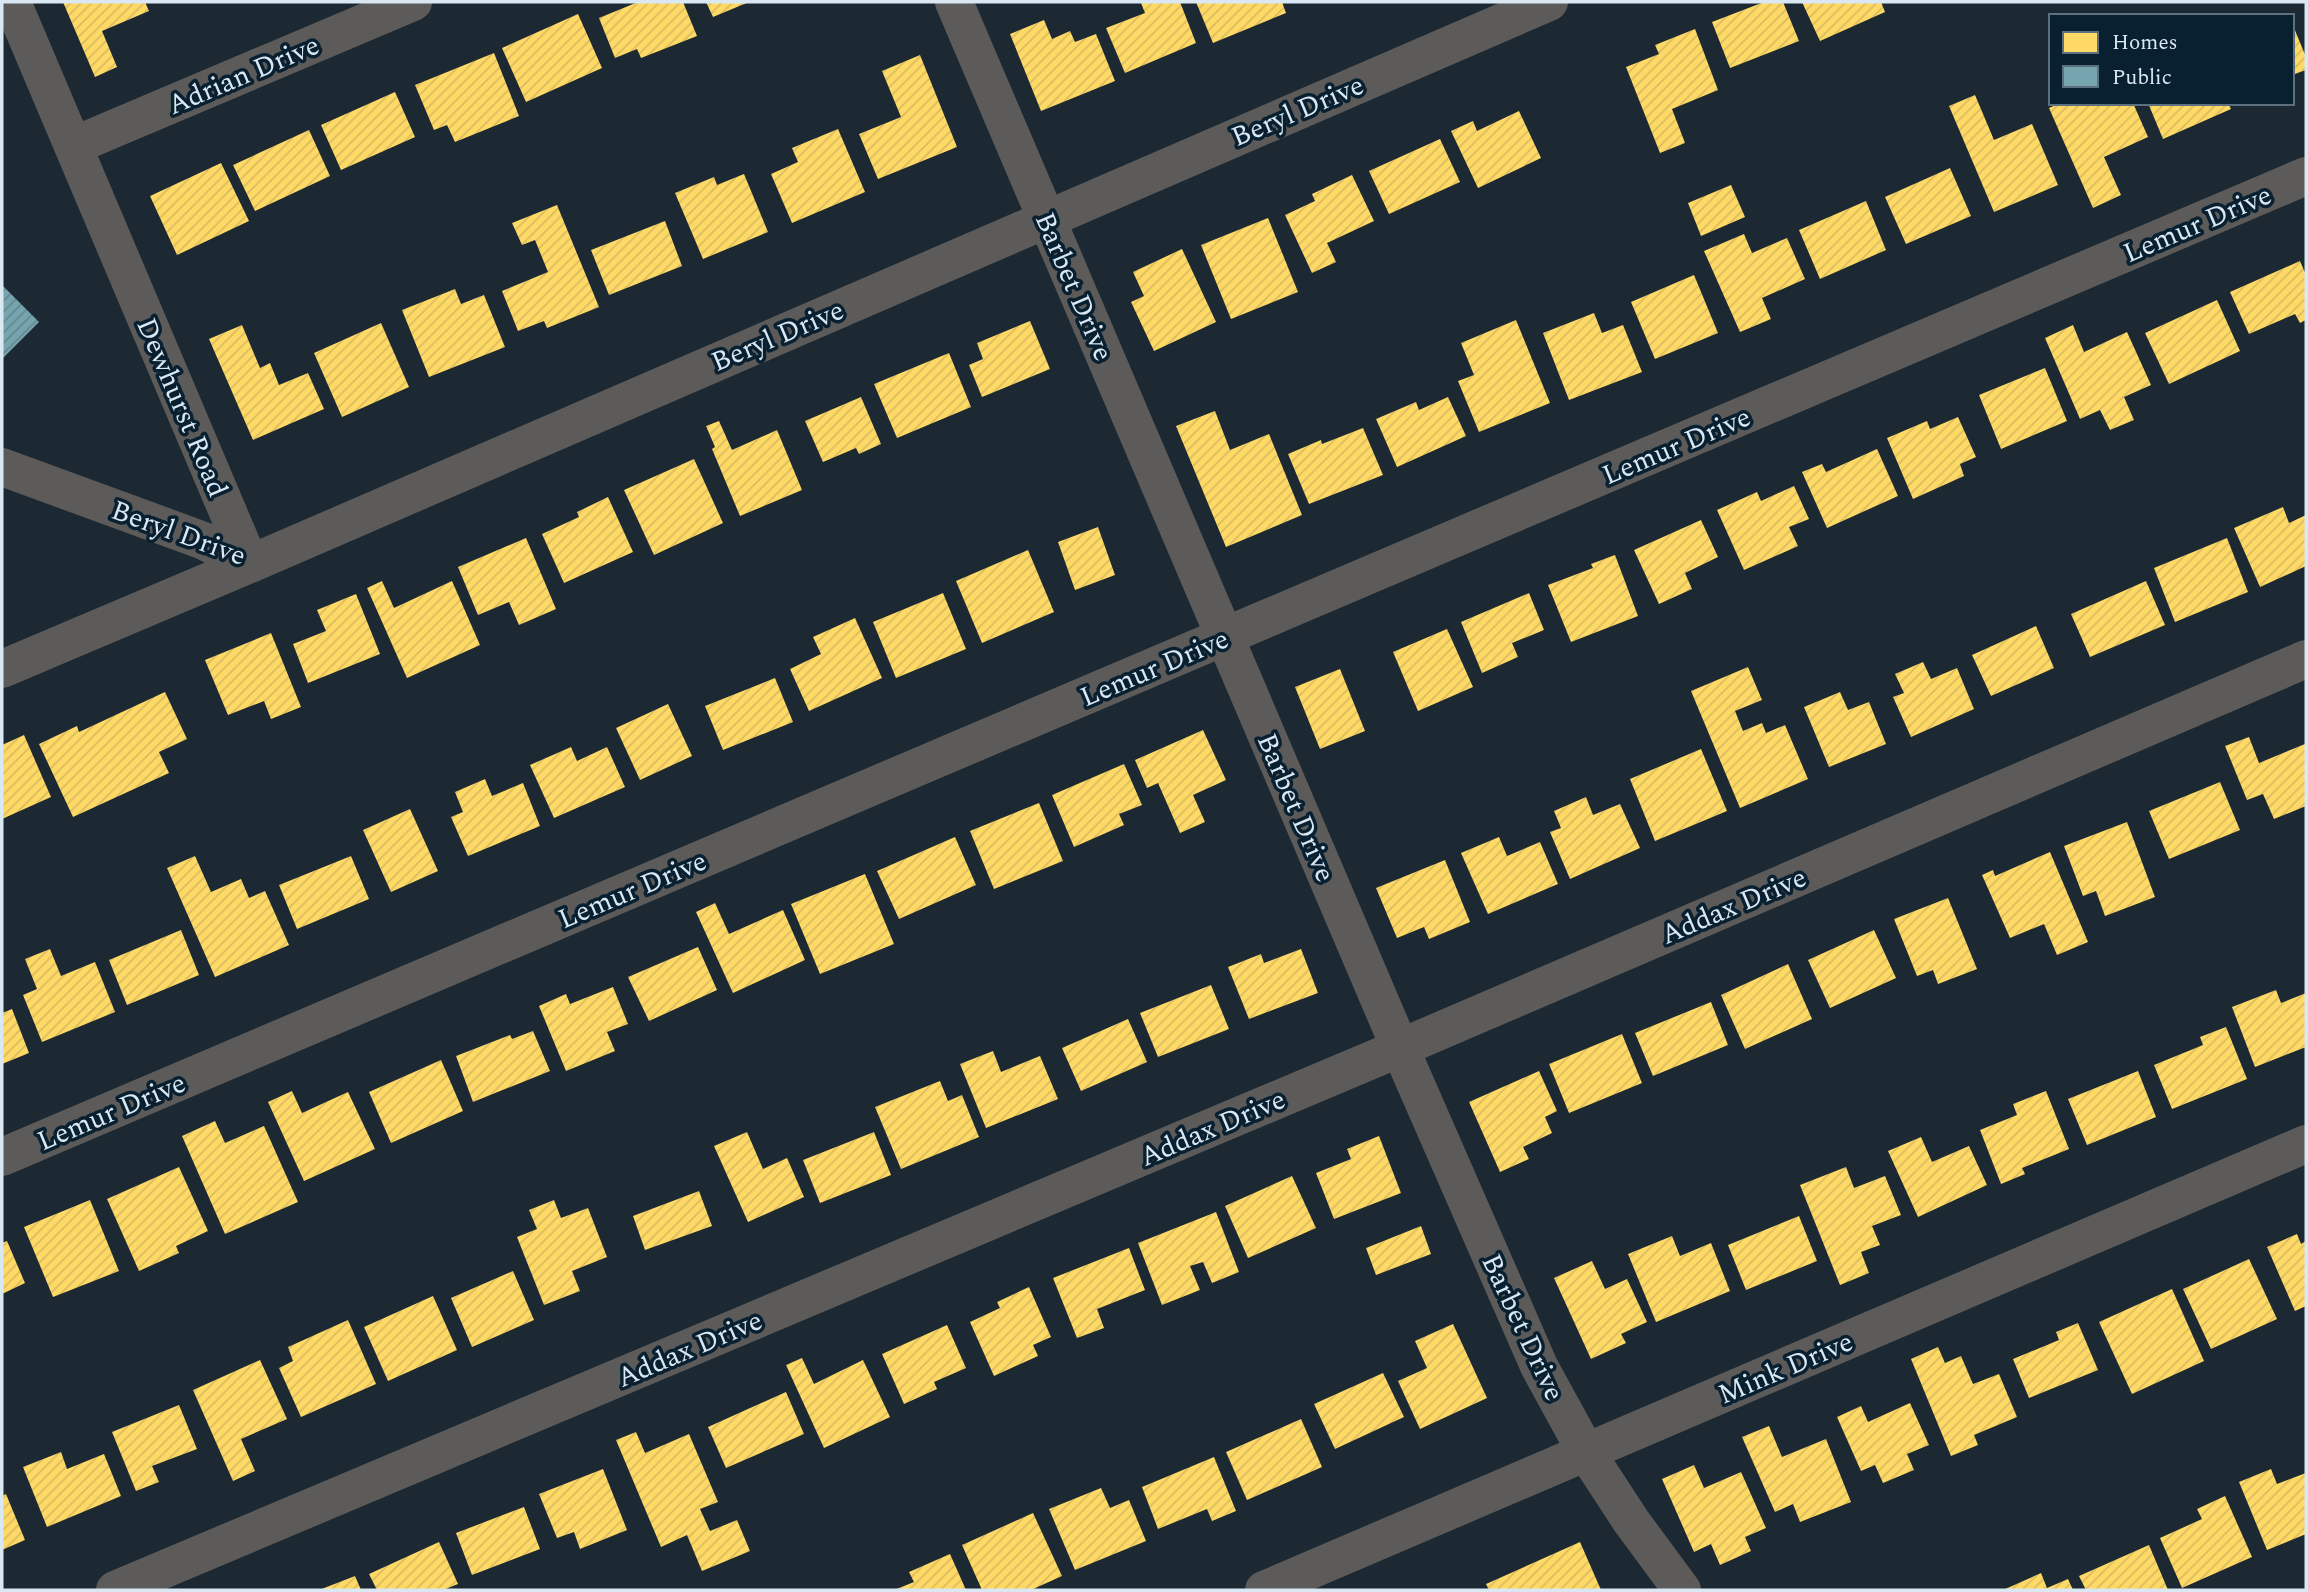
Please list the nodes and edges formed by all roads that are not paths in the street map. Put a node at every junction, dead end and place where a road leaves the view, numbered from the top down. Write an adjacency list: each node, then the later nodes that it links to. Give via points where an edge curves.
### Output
1 (12, 2): 5 (street, Dewhurst Road)
2 (413, 2): 5 (street, Adrian Drive)
3 (954, 2): 7 (street, Barbet Drive)
4 (1549, 2): 7 (street, Beryl Drive)
5 (73, 146): 9 (street, Dewhurst Road)
6 (2306, 176): 10 (street, Lemur Drive)
7 (1046, 218): 9 (street, Beryl Drive); 10 (street, Barbet Drive)
8 (2, 467): 9 (street, Beryl Drive, via 204,541)
9 (250, 564): 12 (street)
10 (1225, 636): 13 (street, Barbet Drive); 15 (street, Lemur Drive)
11 (2306, 659): 13 (street, Addax Drive)
12 (2, 669)
13 (1400, 1048): 16 (street, Barbet Drive, via 1539,1366); 17 (street, Addax Drive)
14 (2306, 1144): 16 (street, Mink Drive)
15 (2, 1157)
16 (1586, 1452): 18 (street, Mink Drive); 19 (street, Barbet Drive)
17 (115, 1590)
18 (1264, 1590)
19 (1682, 1590)

